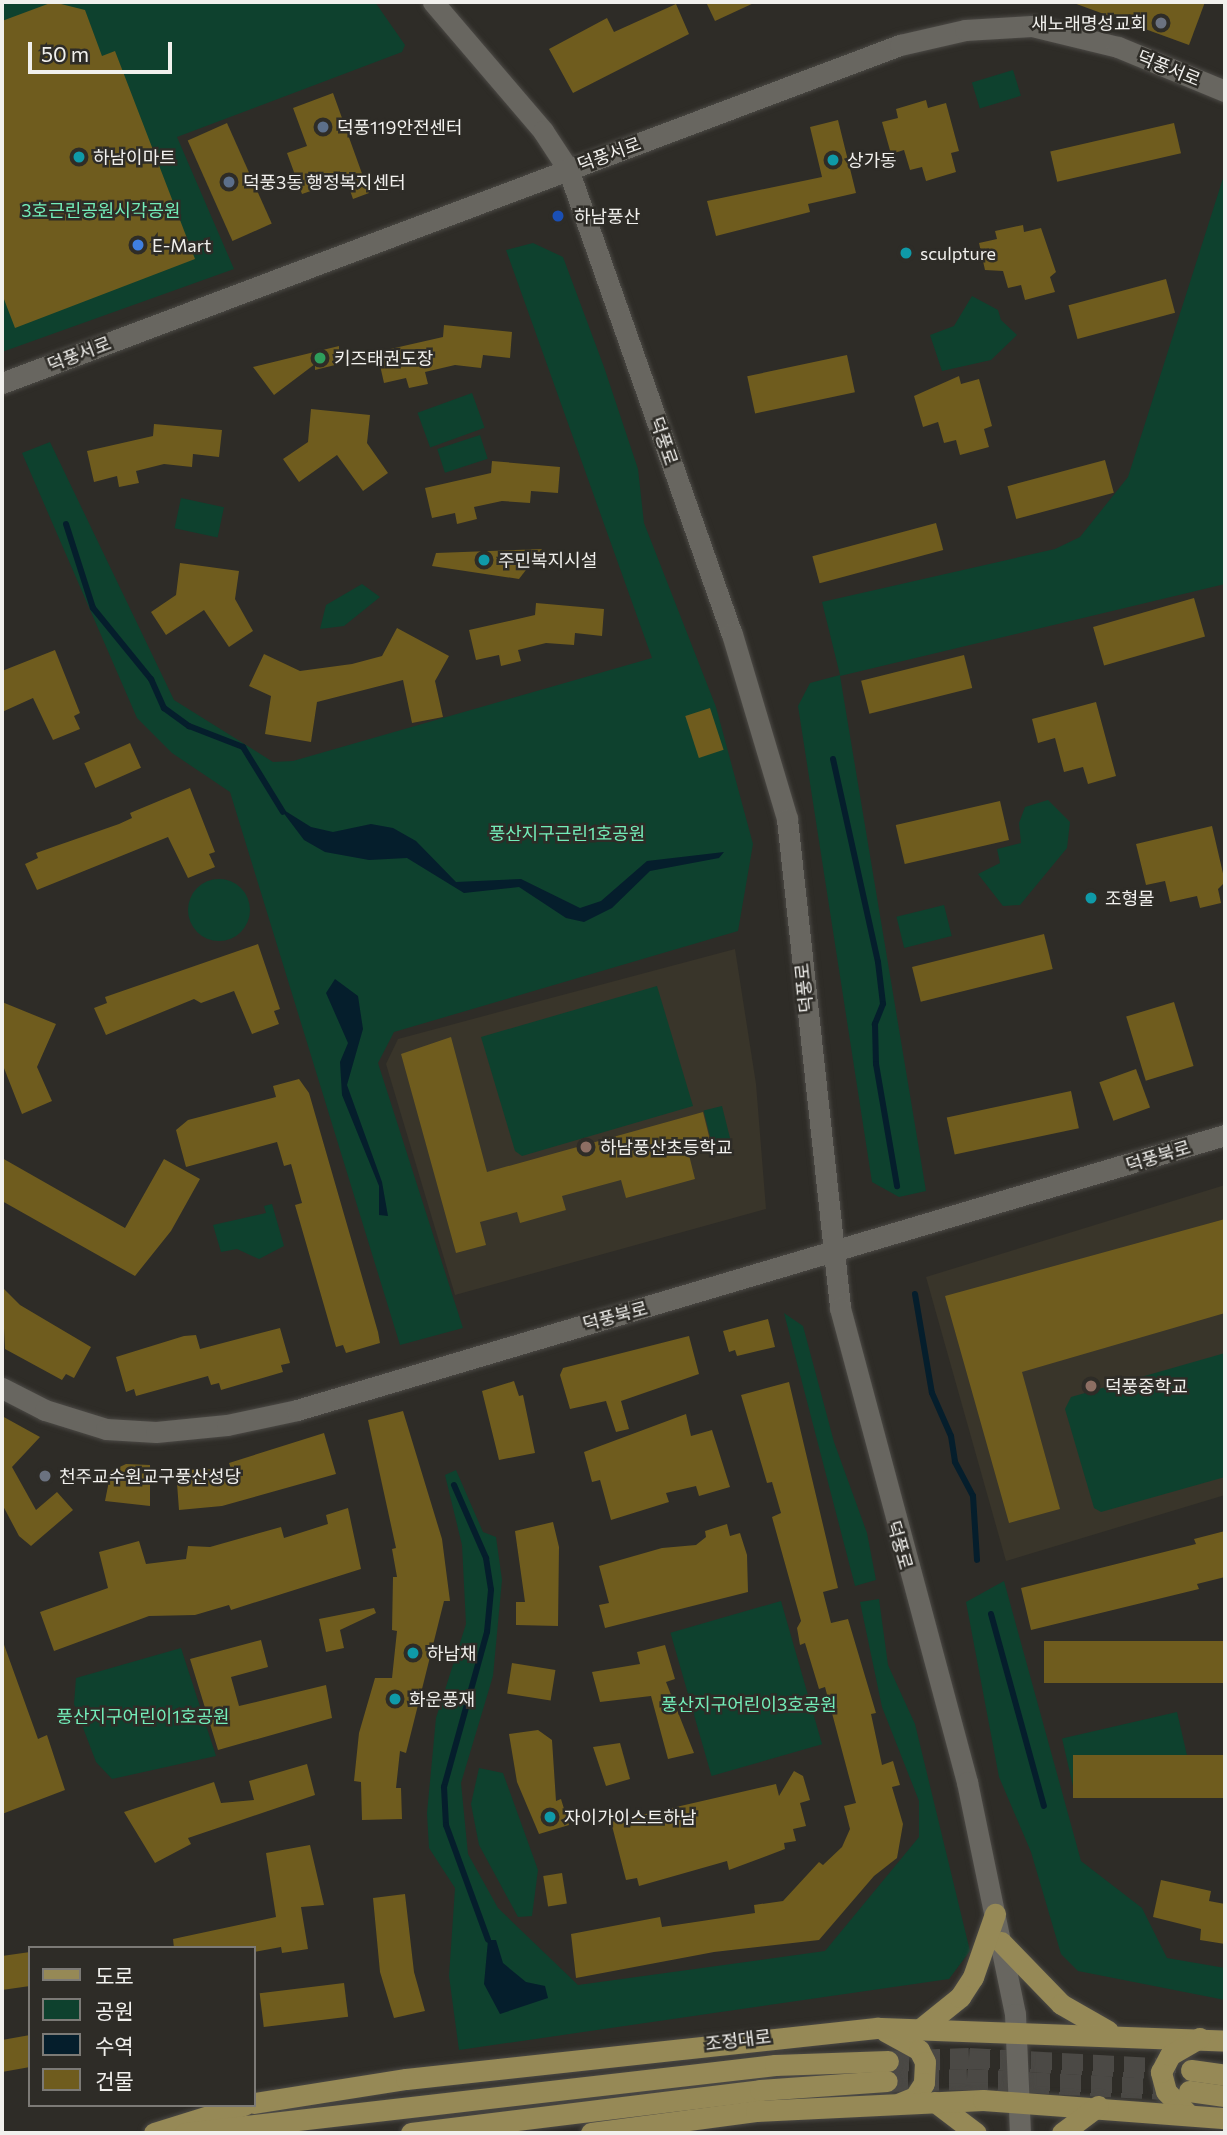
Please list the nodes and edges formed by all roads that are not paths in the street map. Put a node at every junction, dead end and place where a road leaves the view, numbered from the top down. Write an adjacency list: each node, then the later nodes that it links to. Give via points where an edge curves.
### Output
1 (433, 2): 3 (street, 덕풍로, via 536,121)
2 (1225, 91): 3 (street, 덕풍서로, via 1069,32 1032,26 965,30 900,44)
3 (568, 169): 4 (street, 덕풍서로); 6 (street, 덕풍로, via 732,634 787,819)
4 (2, 383)
5 (1225, 1136): 6 (street, 덕풍북로)
6 (832, 1254): 7 (street, 덕풍북로, via 296,1410 205,1429 106,1429 45,1410); 8 (street, 덕풍로, via 858,1384 967,1782)
7 (2, 1388)
8 (995, 1914): 9 (street, 덕풍로); 11 (main road, via 973,1977 960,1997)
9 (1000, 1942): 12 (street, 덕풍로); 13 (main road, via 1061,2004)
10 (878, 2028): 11 (main road, 조정대로); 20 (main road, 조정대로, via 406,2079); 21 (main road, via 919,2050 925,2062 924,2083 915,2096)
11 (919, 2030): 12 (main road, 조정대로)
12 (1017, 2034): 13 (main road, 조정대로); 18 (street, 덕풍로)
13 (1116, 2035): 14 (main road, 조정대로)
14 (1201, 2037): 15 (main road, 조정대로); 24 (main road, via 1170,2055 1161,2072 1166,2091)
15 (1225, 2041)
16 (1225, 2075): 17 (main road, via 1190,2080)
17 (1225, 2096)
18 (1023, 2100): 19 (main road); 22 (main road); 31 (street, 덕풍로)
19 (936, 2102): 21 (main road); 30 (main road)
20 (256, 2103)
21 (900, 2103): 29 (main road, via 757,2111)
22 (1098, 2106): 24 (main road); 32 (main road)
23 (238, 2107): 26 (main road)
24 (1187, 2113): 25 (main road)
25 (1225, 2118)
26 (154, 2133)
27 (186, 2133): 28 (main road, 조정대로, via 775,2065 888,2071)
28 (411, 2133)
29 (591, 2133)
30 (976, 2133)
31 (1020, 2133)
32 (1062, 2133)

